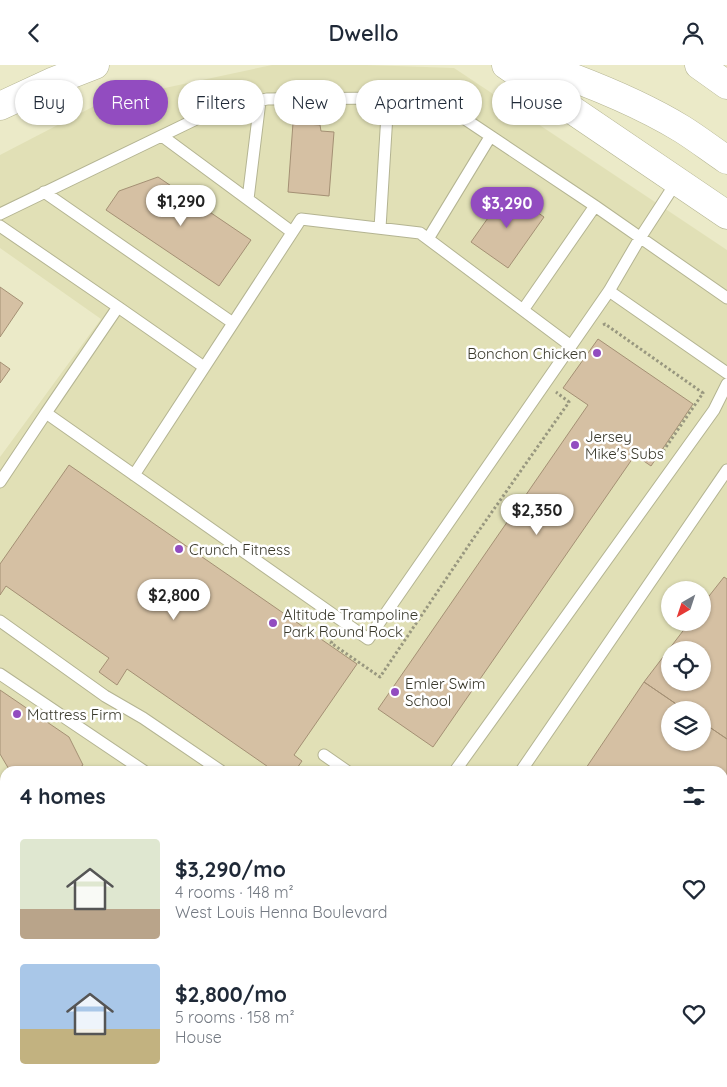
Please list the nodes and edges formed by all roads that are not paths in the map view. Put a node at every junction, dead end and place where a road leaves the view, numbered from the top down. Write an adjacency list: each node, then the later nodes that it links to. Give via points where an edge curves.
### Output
1 (95, 65): 8 (main road)
2 (506, 65): 16 (main road)
3 (538, 65): 15 (main road, via 627,100 682,129)
4 (699, 65): 5 (main road)
5 (727, 85)
6 (356, 98): 7 (lane)
7 (264, 100)
8 (0, 106)
9 (183, 125): 13 (lane)
10 (257, 125): 18 (lane)
11 (386, 125): 23 (lane)
12 (473, 125): 14 (lane)
13 (162, 135): 17 (lane); 18 (lane)
14 (490, 137): 19 (lane); 26 (lane)
15 (727, 160)
16 (677, 181): 21 (main road); 25 (lane)
17 (44, 192): 20 (lane); 31 (lane)
18 (248, 199): 24 (lane)
19 (595, 206): 25 (lane); 30 (lane)
20 (0, 214)
21 (727, 215)
22 (0, 226): 29 (lane)
23 (380, 228): 24 (lane, via 301,219); 26 (lane, via 420,233)
24 (292, 232): 31 (lane)
25 (640, 238): 27 (lane); 28 (lane)
26 (428, 239): 30 (lane)
27 (609, 291): 32 (lane); 34 (lane)
28 (727, 298)
29 (118, 307): 33 (lane); 36 (lane)
30 (523, 310): 32 (lane)
31 (233, 323): 33 (lane)
32 (571, 346): 38 (lane, via 368,639)
33 (204, 367): 38 (lane)
34 (727, 373)
35 (727, 384): 46 (lane, via 714,410)
36 (46, 413): 38 (lane); 39 (lane)
37 (727, 470): 47 (lane)
38 (134, 475)
39 (0, 482)
40 (0, 621): 44 (lane, via 104,696 143,718)
41 (0, 674): 43 (lane)
42 (324, 755): 45 (lane)
43 (137, 766)
44 (213, 766)
45 (340, 766)
46 (459, 766)
47 (524, 766)

